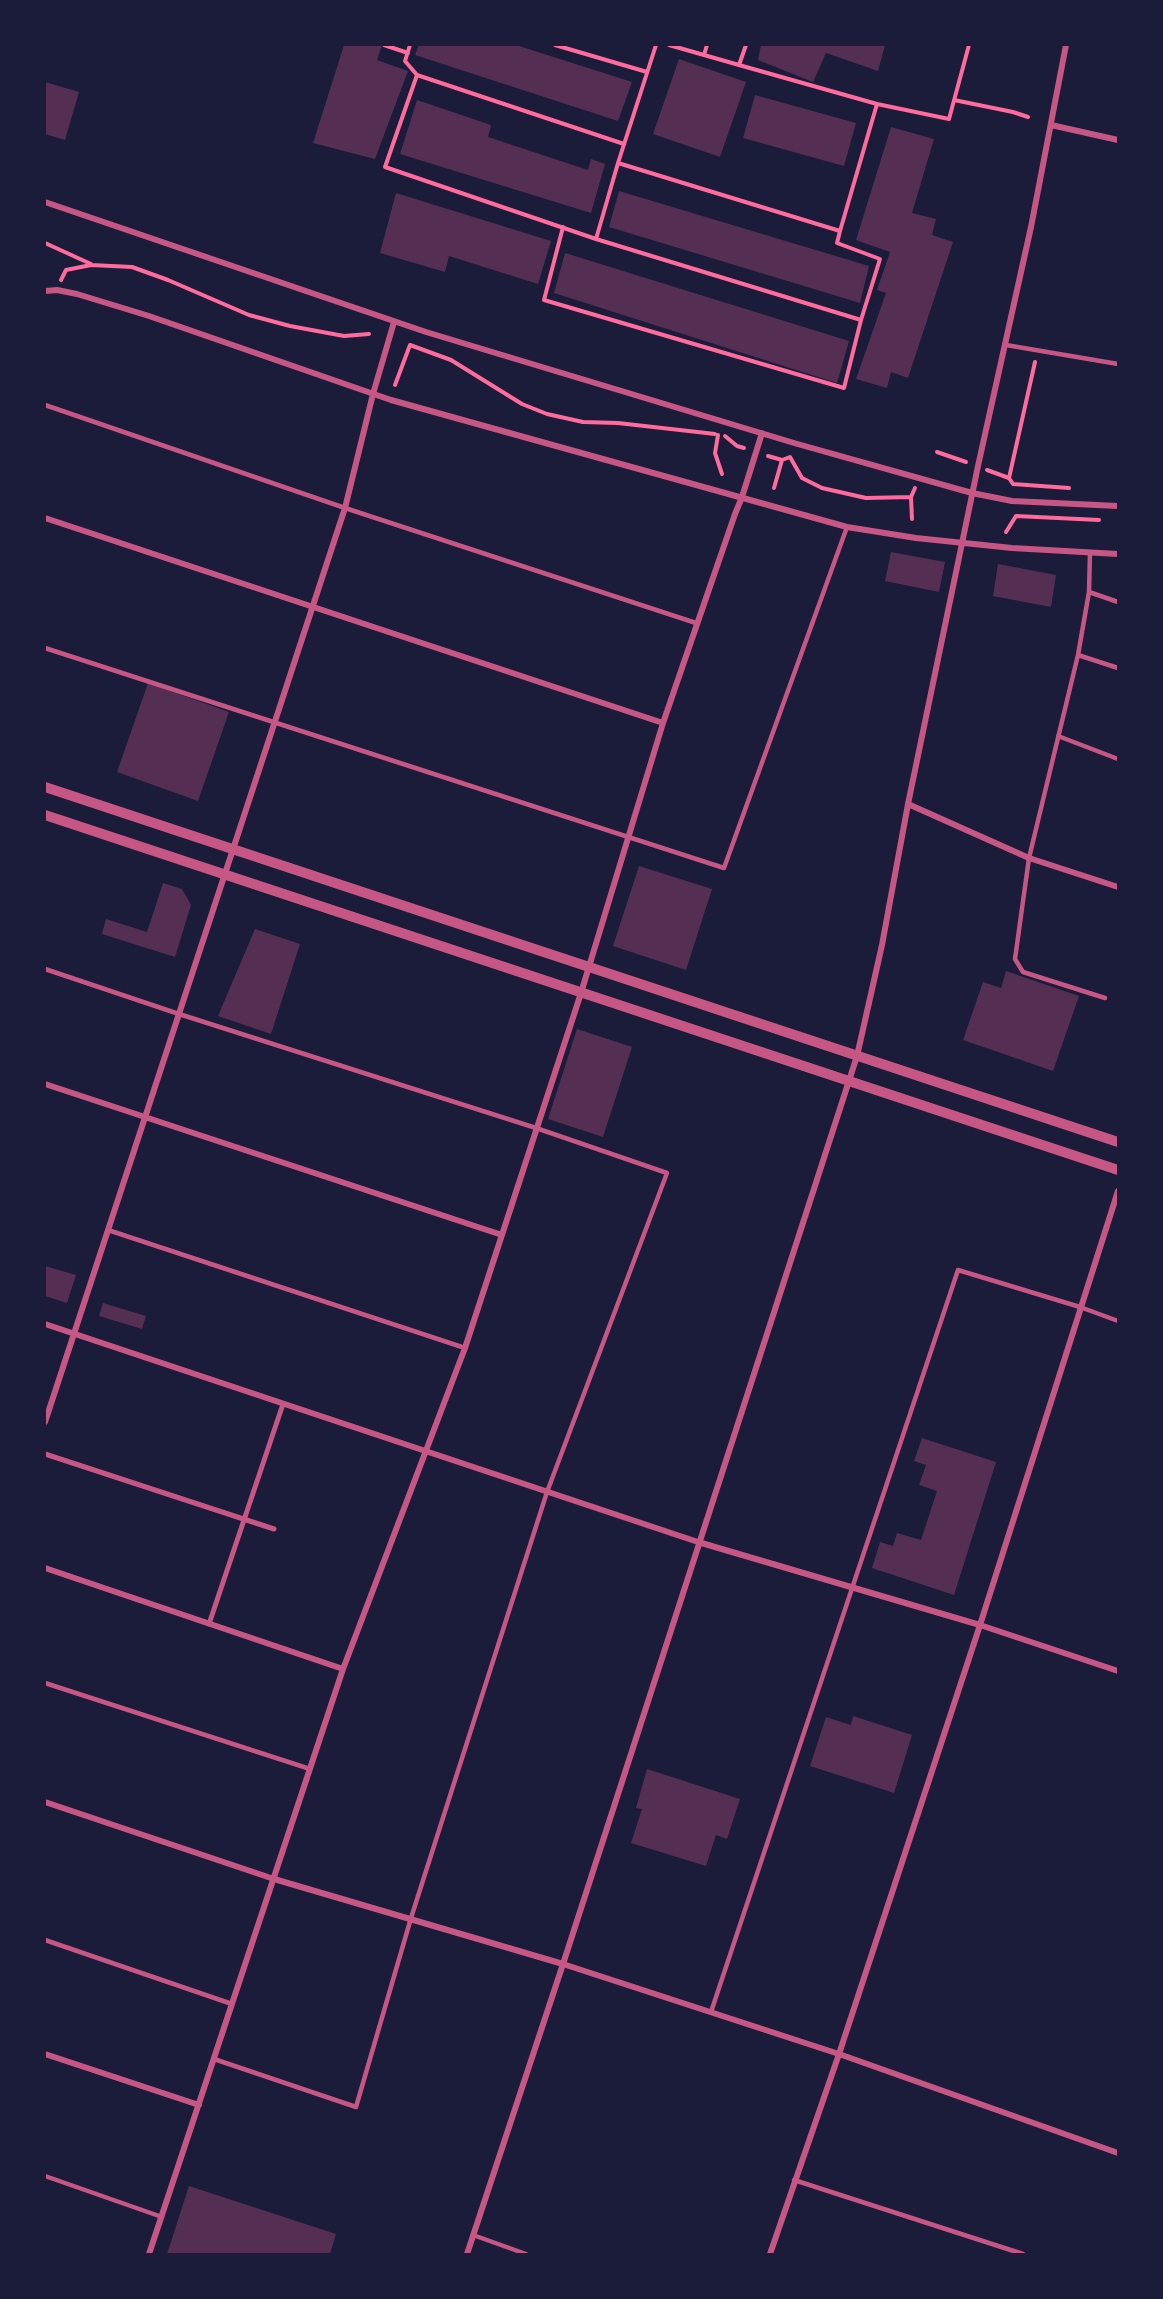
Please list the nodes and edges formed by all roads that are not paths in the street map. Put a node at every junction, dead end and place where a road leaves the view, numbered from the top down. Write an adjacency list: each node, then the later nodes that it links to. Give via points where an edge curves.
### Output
1 (1066, 45): 2 (street)
2 (1051, 125): 3 (street); 7 (street)
3 (1118, 140)
4 (45, 202): 6 (street)
5 (45, 291): 9 (street, via 77,294 149,316)
6 (394, 322): 9 (street); 11 (street)
7 (1006, 345): 8 (lane); 12 (street)
8 (1118, 364)
9 (373, 394): 13 (street); 15 (street)
10 (45, 405): 15 (lane)
11 (762, 433): 12 (street); 13 (street)
12 (972, 493): 14 (street, via 1012,501); 18 (street)
13 (742, 497): 17 (street); 24 (street)
14 (1118, 506)
15 (345, 508): 23 (street); 24 (lane)
16 (45, 518): 23 (street)
17 (847, 527): 18 (street); 35 (lane, via 724,868)
18 (962, 543): 19 (street); 33 (street)
19 (1090, 553): 20 (street); 21 (lane)
20 (1118, 554)
21 (1089, 591): 22 (lane); 26 (lane)
22 (1118, 602)
23 (312, 608): 28 (street); 29 (street)
24 (696, 623): 29 (street)
25 (45, 648): 28 (lane)
26 (1078, 655): 27 (lane); 30 (lane)
27 (1118, 668)
28 (275, 723): 35 (lane); 36 (street)
29 (663, 723): 35 (street)
30 (1058, 736): 31 (lane); 37 (lane)
31 (1118, 759)
32 (45, 787): 36 (street)
33 (908, 804): 37 (street); 45 (street)
34 (45, 815): 38 (street)
35 (627, 837): 40 (street)
36 (233, 849): 38 (street); 40 (street)
37 (1029, 858): 39 (street); 43 (lane, via 1015,959 1023,972)
38 (225, 874): 42 (street); 44 (street)
39 (1118, 887)
40 (588, 968): 42 (street); 45 (street)
41 (45, 969): 44 (lane)
42 (581, 993): 46 (street); 49 (street)
43 (1105, 998)
44 (179, 1014): 48 (street); 49 (lane)
45 (857, 1056): 46 (street); 50 (street)
46 (849, 1080): 51 (street); 67 (street)
47 (45, 1084): 48 (street)
48 (145, 1117): 53 (street); 54 (street)
49 (536, 1128): 54 (street); 64 (lane, via 667,1173)
50 (1118, 1142)
51 (1118, 1170)
52 (1118, 1191): 55 (street)
53 (108, 1230): 58 (street); 59 (lane)
54 (502, 1235): 59 (street)
55 (1080, 1306): 56 (lane); 69 (lane, via 958,1270); 71 (street)
56 (1118, 1321)
57 (45, 1324): 58 (street)
58 (74, 1334): 60 (street); 61 (street)
59 (465, 1348): 62 (street)
60 (283, 1404): 62 (street); 65 (street)
61 (45, 1422)
62 (425, 1451): 64 (street); 72 (street)
63 (45, 1454): 65 (street)
64 (547, 1492): 67 (street); 78 (lane)
65 (244, 1519): 66 (street); 70 (street)
66 (274, 1528)
67 (698, 1542): 69 (street); 80 (street)
68 (45, 1568): 70 (street)
69 (853, 1587): 71 (street); 82 (lane)
70 (208, 1624): 72 (street)
71 (980, 1625): 73 (street); 84 (street)
72 (343, 1669): 75 (street)
73 (1118, 1671)
74 (45, 1683): 75 (lane)
75 (310, 1769): 77 (street)
76 (45, 1802): 77 (street)
77 (274, 1879): 78 (street); 81 (street)
78 (411, 1918): 80 (street); 85 (lane, via 356,2107)
79 (45, 1940): 81 (lane)
80 (563, 1964): 82 (street); 91 (street)
81 (232, 2004): 85 (street)
82 (711, 2012): 84 (street)
83 (45, 2054): 86 (street)
84 (838, 2054): 87 (street); 89 (street)
85 (214, 2059): 86 (street)
86 (199, 2105): 90 (street)
87 (1118, 2153)
88 (45, 2176): 90 (lane)
89 (794, 2180): 95 (street); 96 (lane)
90 (162, 2217): 92 (street)
91 (473, 2235): 93 (street); 94 (lane)
92 (149, 2254)
93 (467, 2254)
94 (526, 2254)
95 (770, 2254)
96 (1023, 2254)

